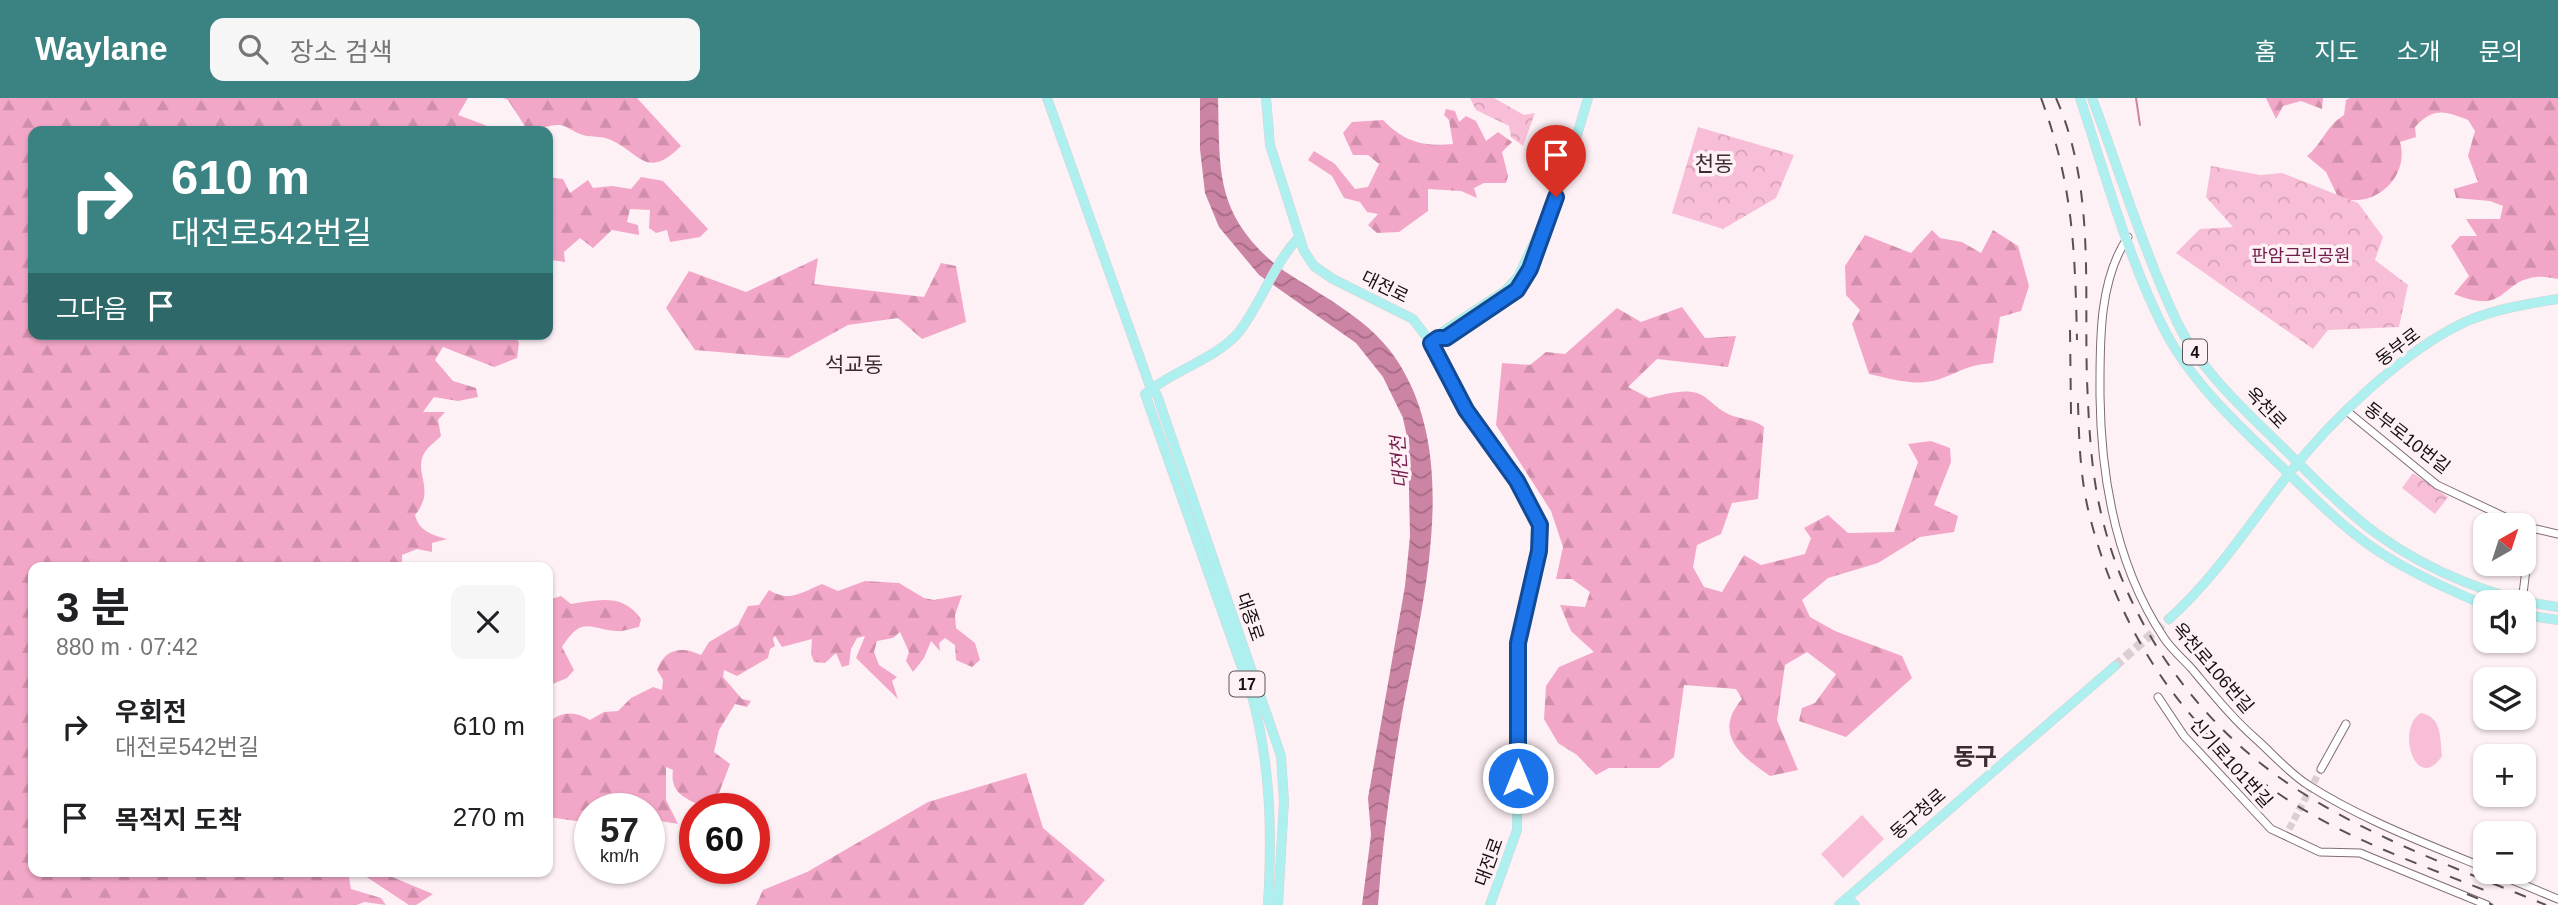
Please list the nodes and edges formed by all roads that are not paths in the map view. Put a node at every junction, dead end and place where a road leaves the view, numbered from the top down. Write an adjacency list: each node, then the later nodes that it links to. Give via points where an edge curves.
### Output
1 (1047, 98): 10 (main road, 대종로)
2 (1266, 98): 6 (main road, 대전로, via 1270,145)
3 (1588, 98): 9 (main road, via 1530,269 1517,290)
4 (2080, 98): 7 (main road, 옥천로 / 4)
5 (2092, 98): 12 (main road, 옥천로 / 4, via 2177,323 2205,366)
6 (1299, 237): 9 (main road, 대전로, via 1314,266 1400,310); 10 (main road, via 1226,345)
7 (2128, 237): 13 (main road, 옥천로 / 4, via 2157,313 2182,357 2227,412); 28 (street, 옥천로106번길, via 2115,255 2104,306 2102,447 2108,503 2130,576 2149,613 2169,645 2214,697 2296,776 2346,807)
8 (2558, 299): 11 (main road, 동부로, via 2501,309 2464,323 2394,369)
9 (1435, 341): 34 (main road, 대전로, via 1466,410 1517,481 1540,525 1539,551 1518,643 1517,830)
10 (1151, 388): 32 (main road, 대종로 / 17, via 1145,394 1252,696 1265,747 1271,829); 33 (main road, 대종로 / 17, via 1166,420 1281,757 1284,801)
11 (2348, 412): 12 (main road, 동부로); 14 (street, 동부로10번길, via 2437,485)
12 (2299, 463): 13 (main road, 동부로); 17 (main road, 옥천로 / 4, via 2378,534 2418,559)
13 (2289, 474): 18 (main road, 옥천로 / 4, via 2334,517 2392,560); 22 (main road, via 2209,579)
14 (2496, 513)
15 (2536, 529): 16 (street, 동부로10번길)
16 (2558, 534)
17 (2492, 590)
18 (2473, 600)
19 (2536, 603): 20 (main road, 옥천로 / 4)
20 (2558, 607)
21 (2536, 617): 23 (main road)
22 (2169, 619)
23 (2558, 620)
24 (2115, 666): 30 (main road, 동구청로)
25 (2158, 697): 37 (street, 신기로101번길, via 2196,750 2264,824 2320,852 2360,853)
26 (2346, 724): 27 (street)
27 (2321, 769)
28 (2473, 863)
29 (2522, 884): 31 (street)
30 (1847, 898): 35 (main road, 동구청로); 36 (main road)
31 (2558, 899)
32 (1268, 905)
33 (1278, 905)
34 (1490, 905)
35 (1839, 905)
36 (1855, 905)
37 (2487, 905)

